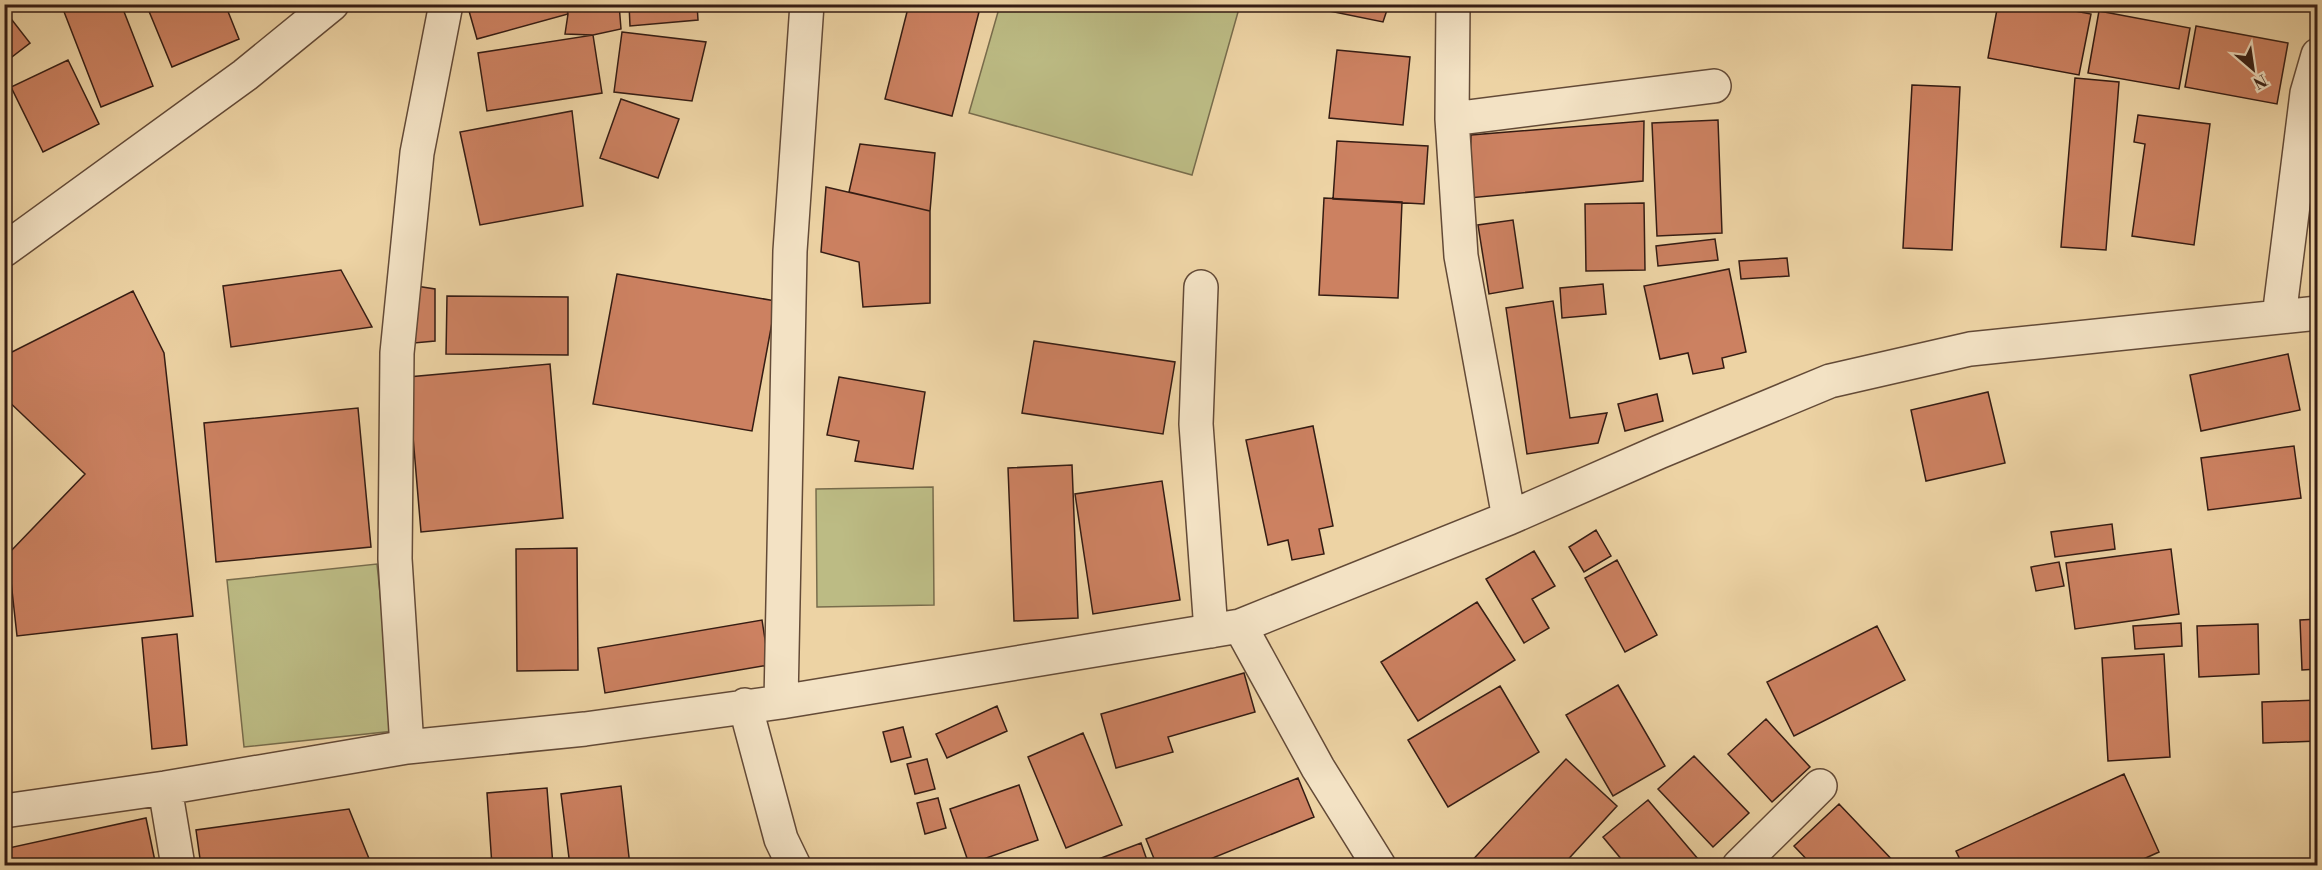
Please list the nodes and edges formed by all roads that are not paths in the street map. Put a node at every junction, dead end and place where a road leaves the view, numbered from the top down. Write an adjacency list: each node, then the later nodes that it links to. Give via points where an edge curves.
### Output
1 (332, 4): 8 (street, via 245,75)
2 (446, 4): 16 (street, via 417,153 397,353 395,559)
3 (807, 4): 14 (street, via 790,251)
4 (1453, 4): 7 (street)
5 (2318, 56): 11 (street, via 2307,93)
6 (1714, 86): 7 (street)
7 (1452, 119): 12 (street, via 1461,256)
8 (4, 250)
9 (1201, 287): 13 (street, via 1196,424)
10 (2318, 313): 11 (street)
11 (2279, 317): 12 (street, via 1970,349 1830,381)
12 (1509, 518): 13 (street)
13 (1226, 628): 14 (street); 22 (street)
14 (781, 702): 15 (street)
15 (745, 705): 16 (street, via 585,729); 21 (street, via 782,839)
16 (407, 747): 18 (street)
17 (1820, 786): 23 (street)
18 (165, 788): 19 (street); 20 (street)
19 (4, 811)
20 (178, 866)
21 (794, 866)
22 (1379, 866)
23 (1740, 866)

